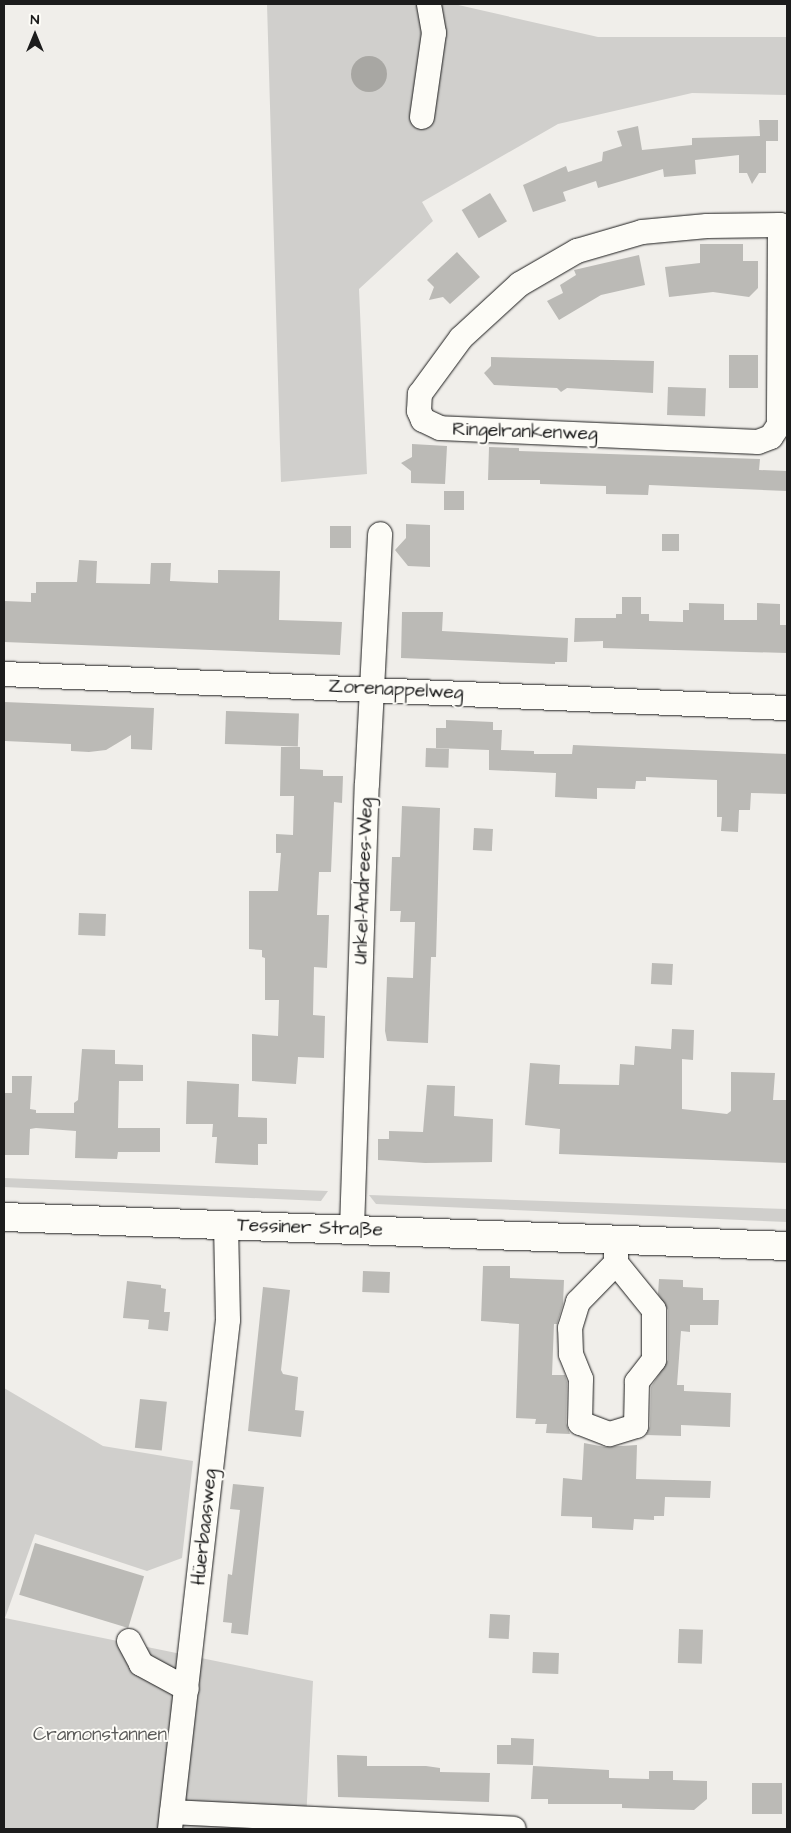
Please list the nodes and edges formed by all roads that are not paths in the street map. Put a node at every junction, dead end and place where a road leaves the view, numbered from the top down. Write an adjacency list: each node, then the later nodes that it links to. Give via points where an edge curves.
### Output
1 (429, 4): 2 (street, via 434,33)
2 (422, 118)
3 (783, 226): 3 (street, Ringelrankenweg, via 707,226 642,232 577,251 520,284 461,338 420,394 419,411 423,420 440,428 758,442 771,437 779,425)
4 (380, 534): 6 (street, Unkel-Andrees-Weg)
5 (4, 674): 6 (street, Zorenappelweg)
6 (371, 689): 7 (street, Zorenappelweg); 10 (street, Unkel-Andrees-Weg)
7 (787, 708)
8 (4, 1217): 9 (main road, Tessiner Straße)
9 (226, 1225): 10 (main road, Tessiner Straße); 14 (street, Hüerbaasweg, via 228,1320)
10 (352, 1229): 12 (main road, Tessiner Straße)
11 (787, 1246): 12 (main road, Tessiner Straße)
12 (616, 1251): 12 (street, via 654,1310 654,1360 637,1382 636,1426 609,1434 580,1423 581,1379 571,1354 570,1328 578,1302)
13 (129, 1641): 14 (street, via 141,1664)
14 (187, 1689): 15 (street, Hüerbaasweg)
15 (171, 1821): 16 (street)
16 (514, 1829)

